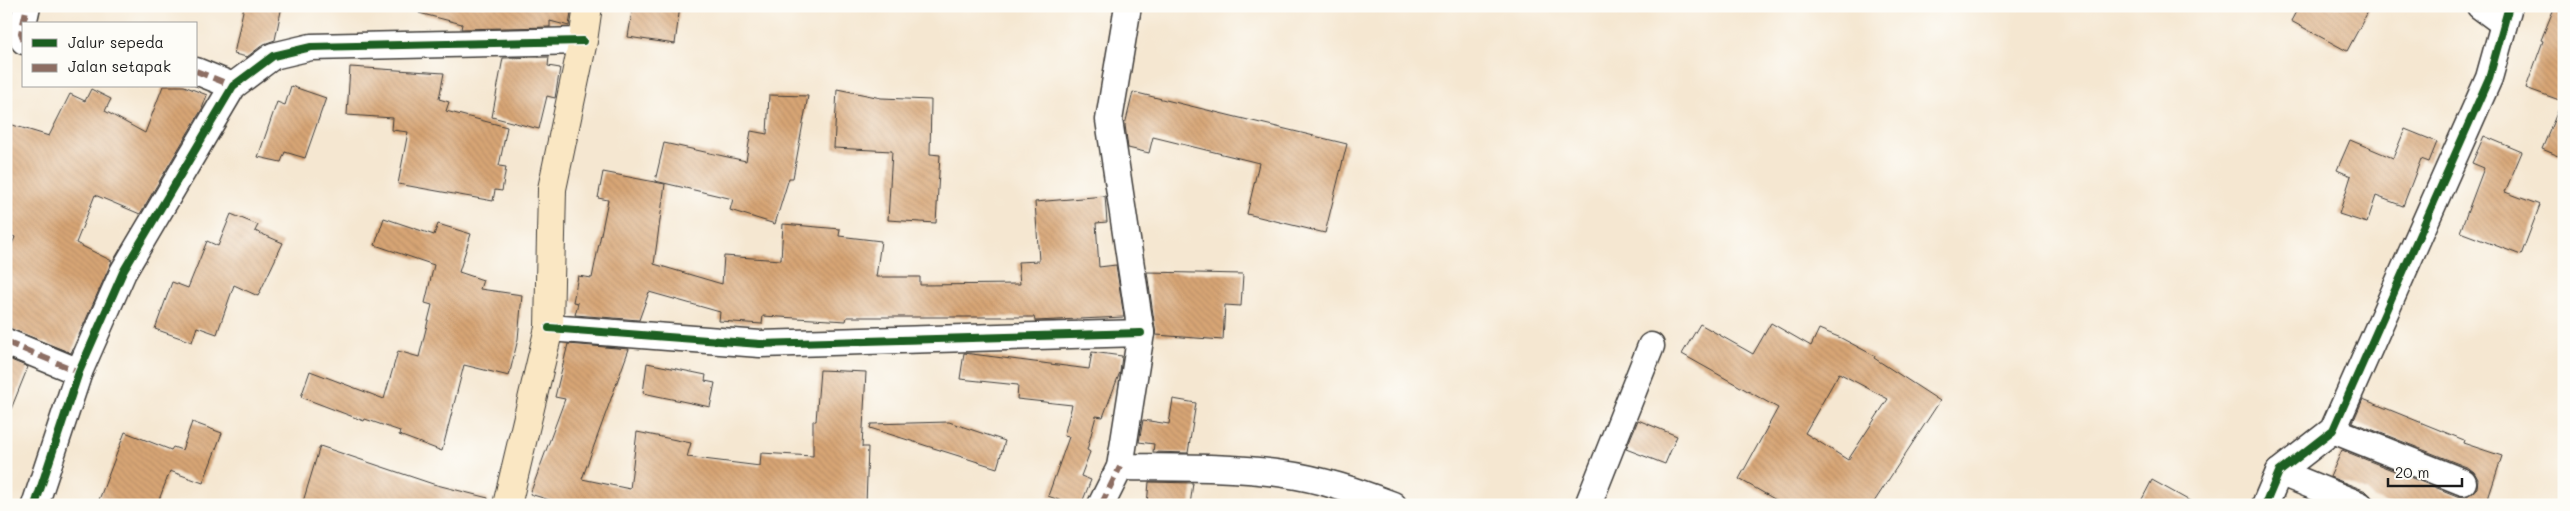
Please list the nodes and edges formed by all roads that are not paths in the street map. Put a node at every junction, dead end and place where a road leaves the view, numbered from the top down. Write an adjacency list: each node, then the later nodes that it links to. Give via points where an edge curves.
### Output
1 (27, 6): 6 (street)
2 (588, 6): 7 (street)
3 (1128, 6): 11 (street, via 1109,120)
4 (2480, 6): 5 (street)
5 (2506, 15): 15 (street, via 2489,78)
6 (23, 22)
7 (583, 41): 9 (street, via 312,47 273,56); 10 (street, via 552,189)
8 (198, 72): 9 (street)
9 (233, 86): 14 (street, via 124,272)
10 (549, 328): 11 (street, via 760,344); 21 (street)
11 (1141, 333): 16 (street)
12 (6, 342): 14 (street)
13 (1651, 346): 24 (street)
14 (79, 372): 20 (street)
15 (2333, 430): 17 (street); 18 (street)
16 (1120, 467): 19 (street, via 1250,470 1285,474); 22 (street)
17 (2279, 472): 25 (street); 26 (street)
18 (2463, 482)
19 (1343, 496): 23 (street)
20 (35, 505)
21 (507, 505)
22 (1101, 505)
23 (1393, 505)
24 (1588, 505)
25 (2265, 505)
26 (2360, 505)

